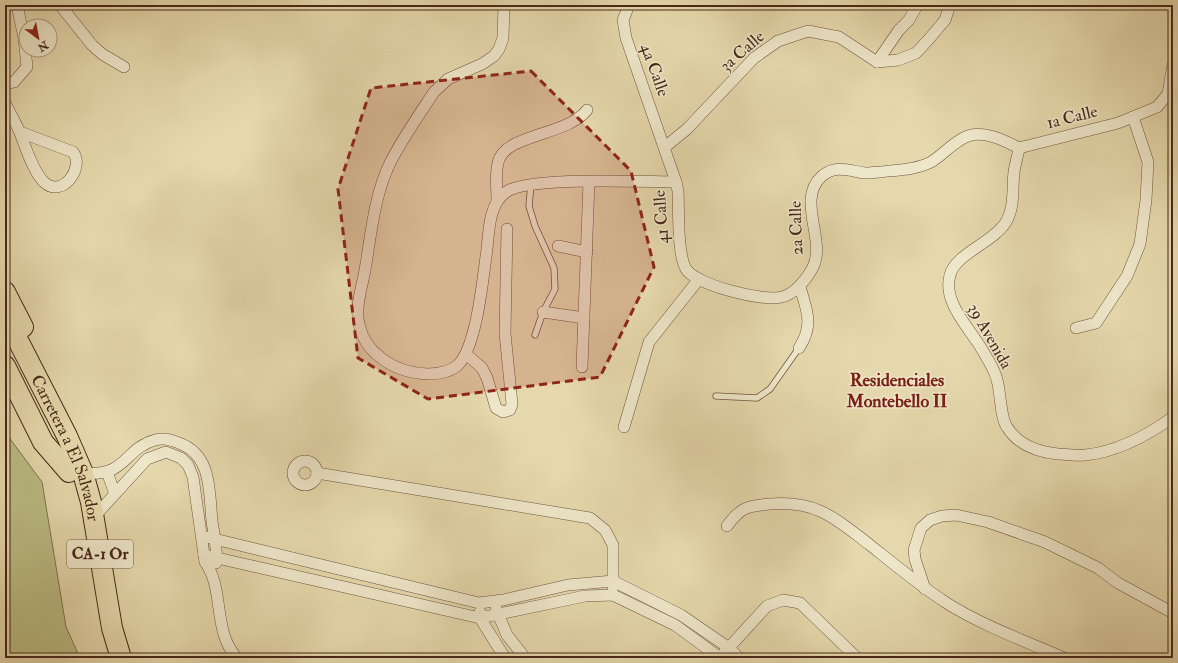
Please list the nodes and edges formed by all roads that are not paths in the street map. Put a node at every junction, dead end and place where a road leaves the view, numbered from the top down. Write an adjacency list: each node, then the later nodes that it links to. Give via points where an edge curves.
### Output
1 (60, 5): 9 (street, via 92,45)
2 (504, 5): 34 (street, via 504,28 500,49 482,64 441,84 390,163 375,213 359,301 358,323 365,343 380,357 397,367 415,374 446,372 457,366)
3 (629, 5): 15 (street, 4a Calle, via 623,20 626,38)
4 (915, 5): 7 (street, via 909,20)
5 (950, 5): 7 (street, via 945,20 916,53 898,60)
6 (16, 6): 10 (street, via 24,38 27,67 14,82)
7 (876, 62): 15 (street, 3a Calle, via 839,37 808,31 778,41 754,58 687,129)
8 (1173, 65): 13 (street, 1a Calle, via 1168,94 1158,107)
9 (124, 67)
10 (5, 84)
11 (5, 103): 14 (street)
12 (587, 110): 20 (street, via 567,126 523,140 502,153 498,162)
13 (1133, 117): 16 (street, 1a Calle, via 1118,124); 30 (street, via 1148,162 1140,244 1127,276 1096,323)
14 (20, 132): 14 (street, via 43,182 52,187 67,182 78,163 74,152)
15 (665, 147): 18 (street, 41 Calle)
16 (1019, 148): 25 (street, 2a Calle, via 1000,139 983,135 968,136 930,163 915,168 865,173 841,168 823,176 812,188 815,259 813,267); 42 (street, 39 Avenida, via 1010,213 1005,223 995,234 956,264 950,275 949,285 953,307 985,353 997,379 1006,426 1017,440 1042,453 1085,455 1113,449)
17 (589, 182): 18 (street); 19 (street); 23 (street)
18 (676, 182): 24 (street, 41 Calle, via 681,256 690,275)
19 (530, 184): 20 (street, via 507,191); 27 (lane, via 529,206 554,268 555,289)
20 (497, 200): 34 (street, via 490,222 476,319)
21 (507, 229): 34 (street, via 505,333 512,404 510,410 503,412 496,408 482,368)
22 (558, 246): 23 (street)
23 (587, 252): 29 (street)
24 (699, 279): 25 (street, 2a Calle, via 733,292 764,298 782,297); 41 (street, via 650,342)
25 (800, 287): 33 (street, via 809,325)
26 (5, 292): 44 (highway, via 70,426)
27 (543, 312): 29 (street); 31 (lane)
28 (5, 315): 37 (highway, Carretera a El Salvador / CA-1 Or)
29 (584, 318): 36 (street)
30 (1076, 328)
31 (535, 335)
32 (5, 344): 37 (highway, Carretera a El Salvador / CA-1 Or)
33 (799, 348): 38 (lane, via 770,389 757,398)
34 (466, 354)
35 (5, 366): 47 (highway, via 44,442)
36 (582, 367)
37 (29, 377): 44 (highway, Carretera a El Salvador / CA-1 Or); 47 (highway, Carretera a El Salvador / CA-1 Or)
38 (716, 396)
39 (1173, 417): 42 (street, 39 Avenida)
40 (1173, 426): 42 (street, 39 Avenida)
41 (624, 427)
42 (1156, 429)
43 (142, 446): 45 (street); 46 (street, via 123,464); 53 (street, via 156,440 173,441 188,446 199,456 208,477)
44 (74, 452): 47 (highway, Carretera a El Salvador / CA-1 Or)
45 (147, 459): 49 (street); 52 (street, via 166,452 181,458 188,465 193,477)
46 (107, 472): 47 (street); 49 (street)
47 (76, 473): 50 (highway, Carretera a El Salvador / CA-1 Or); 66 (highway, Carretera a El Salvador / CA-1 Or, via 75,492 98,623)
48 (317, 473): 57 (street, via 590,518 605,530 613,545)
49 (115, 494): 50 (street)
50 (94, 518): 67 (highway, Carretera a El Salvador / CA-1 Or, via 112,628)
51 (727, 526): 58 (street, via 736,513 746,508 778,504 810,507 840,521)
52 (202, 536): 53 (street); 54 (street)
53 (214, 539): 55 (street); 61 (street)
54 (204, 555): 55 (street); 56 (street, via 205,562)
55 (216, 556): 56 (street, via 217,563); 64 (street)
56 (212, 570): 68 (street, via 220,625 231,652)
57 (613, 581): 59 (street); 60 (street, via 568,585); 65 (street, via 681,615)
58 (926, 589): 62 (street, via 915,559 914,550 919,533 930,520 956,515 988,522 1045,542 1098,568 1118,583); 74 (street, via 961,610)
59 (613, 595): 63 (street, via 585,596); 71 (street, via 675,625)
60 (494, 601): 61 (street); 63 (street)
61 (479, 603): 64 (street)
62 (1173, 613)
63 (497, 615): 64 (street); 70 (street)
64 (480, 618): 69 (street)
65 (729, 648): 71 (street); 72 (street); 73 (street, via 767,606 783,600 800,604)
66 (108, 658)
67 (121, 658)
68 (237, 658)
69 (505, 658)
70 (525, 658)
71 (720, 658)
72 (739, 658)
73 (858, 658)
74 (1064, 658)

